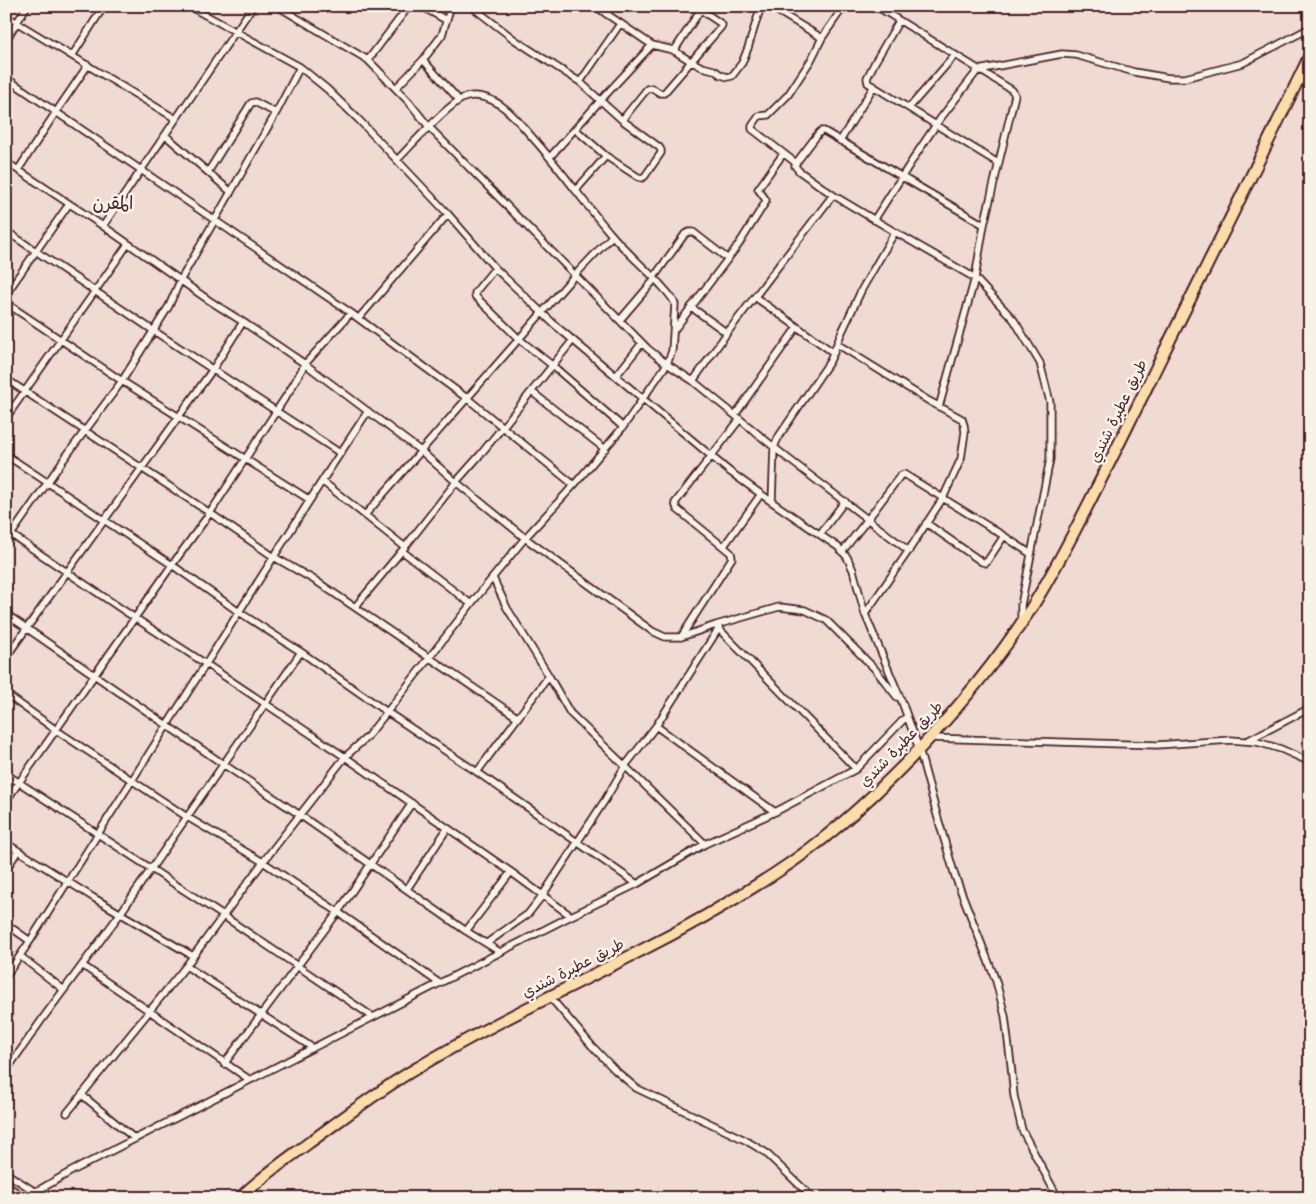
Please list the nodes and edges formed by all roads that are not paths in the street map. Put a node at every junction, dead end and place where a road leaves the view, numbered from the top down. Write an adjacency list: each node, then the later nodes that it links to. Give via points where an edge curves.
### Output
1 (26, 6): 21 (street)
2 (104, 6): 31 (street)
3 (189, 6): 24 (street)
4 (253, 6): 24 (street)
5 (277, 6): 32 (street)
6 (409, 6): 32 (street)
7 (421, 6): 19 (street)
8 (451, 6): 19 (street)
9 (471, 6): 39 (street, via 514,40)
10 (595, 6): 17 (street)
11 (611, 6): 17 (street)
12 (762, 6): 34 (street, via 742,63 732,76)
13 (769, 6): 25 (street)
14 (844, 6): 25 (street)
15 (876, 6): 20 (street)
16 (702, 8): 28 (street); 34 (street, via 722,25)
17 (606, 14): 22 (street)
18 (6, 16): 21 (street)
19 (446, 20): 33 (street, via 442,35)
20 (899, 20): 29 (street); 40 (street, via 867,78 868,83)
21 (17, 22): 26 (street); 31 (street)
22 (620, 24): 27 (street); 39 (street)
23 (1310, 28): 37 (street, via 1243,63 1185,78 1134,72 1062,54)
24 (236, 31): 36 (street); 47 (street)
25 (822, 38): 54 (street, via 788,95 768,114 759,116 752,126)
26 (6, 40)
27 (652, 45): 28 (street); 43 (street)
28 (674, 51): 34 (street)
29 (955, 54): 37 (street); 44 (street)
30 (1310, 55): 169 (highway, طريق عطبرة شندي, via 1090,501)
31 (72, 56): 35 (street)
32 (368, 60): 41 (street)
33 (423, 60): 41 (street); 42 (street)
34 (692, 62): 48 (street, via 664,93 647,89)
35 (88, 65): 45 (street); 47 (street)
36 (300, 67): 46 (street); 57 (street, via 327,89)
37 (978, 70): 49 (street); 60 (street, via 1015,95)
38 (6, 78): 45 (street)
39 (580, 82): 43 (street)
40 (874, 86): 44 (street); 53 (street)
41 (396, 88): 50 (street)
42 (459, 100): 50 (street); 56 (street, via 488,98 502,106)
43 (600, 101): 48 (street); 51 (street)
44 (909, 108): 49 (street)
45 (56, 112): 61 (street); 62 (street)
46 (276, 113): 64 (street, via 258,103 251,103); 67 (street)
47 (176, 119): 52 (street)
48 (622, 120): 55 (street, via 659,147 661,152 642,178)
49 (936, 125): 60 (street); 65 (street)
50 (430, 127): 57 (street); 82 (street)
51 (575, 129): 55 (street); 56 (street)
52 (165, 135): 62 (street); 64 (street)
53 (840, 141): 59 (street, via 821,131); 65 (street)
54 (783, 154): 59 (street); 80 (street, via 758,189 765,203)
55 (606, 156): 66 (street)
56 (550, 158): 66 (street)
57 (397, 160): 70 (street)
58 (8, 163): 61 (street); 63 (street)
59 (796, 163): 68 (street, via 799,171)
60 (998, 163): 73 (street)
61 (18, 170): 69 (street)
62 (141, 170): 71 (street); 74 (street)
63 (6, 171)
64 (208, 172): 67 (street)
65 (901, 176): 72 (street); 73 (street)
66 (576, 190): 77 (street)
67 (231, 192): 71 (street)
68 (833, 195): 72 (street); 88 (street)
69 (69, 204): 74 (street); 79 (street)
70 (448, 214): 81 (street); 93 (street)
71 (215, 220): 85 (street); 91 (street)
72 (874, 220): 76 (street)
73 (984, 225): 84 (street)
74 (103, 226): 78 (street)
75 (6, 231): 79 (street)
76 (895, 232): 84 (street); 104 (street, via 862,289)
77 (612, 236): 82 (street); 83 (street)
78 (128, 244): 85 (street); 86 (street)
79 (36, 250): 86 (street); 87 (street)
80 (728, 259): 83 (street, via 689,232); 90 (street)
81 (495, 268): 92 (street); 101 (street, via 475,296)
82 (575, 275): 92 (street); 94 (street)
83 (654, 278): 94 (street); 98 (street, via 673,298)
84 (975, 278): 118 (street); 158 (street, via 1014,320 1040,363 1050,402 1050,460)
85 (180, 281): 95 (street); 97 (street)
86 (94, 291): 97 (street); 100 (street)
87 (6, 294)
88 (755, 297): 96 (street); 99 (street)
89 (6, 303): 100 (street)
90 (691, 307): 98 (street); 99 (street)
91 (352, 313): 93 (street); 106 (street)
92 (543, 313): 101 (street); 102 (street)
93 (359, 318): 116 (street)
94 (620, 320): 103 (street)
95 (244, 322): 106 (street); 109 (street)
96 (797, 327): 105 (street); 122 (street)
97 (154, 331): 109 (street); 112 (street)
98 (673, 332): 107 (street, via 672,351)
99 (727, 333): 113 (street)
100 (61, 339): 112 (street); 114 (street)
101 (519, 339): 108 (street); 116 (street)
102 (573, 340): 108 (street); 110 (street)
103 (642, 343): 107 (street); 110 (street)
104 (837, 344): 105 (street); 118 (street)
105 (834, 353): 127 (street)
106 (305, 364): 119 (street); 120 (street)
107 (667, 364): 113 (street); 117 (street)
108 (553, 366): 115 (street); 125 (street)
109 (213, 369): 119 (street); 121 (street)
110 (616, 376): 117 (street)
111 (6, 379): 114 (street)
112 (122, 381): 121 (street); 126 (street)
113 (693, 381): 122 (street)
114 (24, 392): 123 (street); 126 (street)
115 (532, 392): 124 (street); 128 (street)
116 (468, 399): 124 (street); 129 (street)
117 (642, 400): 125 (street); 132 (street)
118 (939, 407): 140 (street, via 962,419 965,432 961,459)
119 (276, 411): 130 (street); 133 (street)
120 (368, 411): 129 (street); 130 (street)
121 (179, 416): 133 (street); 134 (street)
122 (737, 417): 127 (street); 132 (street)
123 (6, 418)
124 (502, 426): 137 (street); 138 (street)
125 (623, 427): 128 (street)
126 (84, 431): 134 (street); 136 (street)
127 (774, 446): 142 (street); 143 (street)
128 (605, 449): 138 (street)
129 (422, 452): 137 (street); 145 (street)
130 (340, 453): 135 (street)
131 (6, 455): 136 (street)
132 (710, 456): 139 (street); 154 (street, via 675,503 677,509)
133 (245, 460): 141 (street); 144 (street)
134 (141, 468): 144 (street); 147 (street)
135 (322, 481): 141 (street); 145 (street)
136 (48, 482): 147 (street); 149 (street)
137 (456, 482): 152 (street); 155 (street)
138 (574, 485): 152 (street)
139 (761, 494): 143 (street); 154 (street)
140 (943, 498): 146 (street, via 904,474); 148 (street); 151 (street)
141 (310, 500): 159 (street)
142 (845, 501): 146 (street); 150 (street)
143 (772, 502): 150 (street)
144 (210, 513): 159 (street); 160 (street)
145 (365, 515): 155 (street)
146 (868, 519): 156 (street); 157 (street)
147 (104, 520): 160 (street); 161 (street)
148 (926, 523): 151 (street, via 986,563); 156 (street)
149 (9, 533): 153 (street); 161 (street)
150 (820, 534): 157 (street)
151 (1004, 536): 158 (street)
152 (525, 538): 162 (street); 172 (street, via 652,631 665,637)
153 (6, 542)
154 (724, 546): 172 (street, via 732,558)
155 (403, 549): 163 (street); 164 (street)
156 (909, 551): 167 (street)
157 (842, 552): 167 (street, via 852,570)
158 (1031, 554): 169 (street)
159 (274, 557): 164 (street); 165 (street)
160 (172, 564): 165 (street); 168 (street)
161 (67, 572): 168 (street); 171 (street)
162 (493, 578): 163 (street); 178 (street, via 507,608)
163 (471, 604): 175 (street)
164 (355, 607): 175 (street)
165 (239, 612): 173 (street); 176 (street)
166 (6, 614): 171 (street)
167 (865, 614): 180 (street)
168 (135, 618): 176 (street); 177 (street)
169 (1021, 622): 189 (highway, طريق عطبرة شندي, via 971,691)
170 (717, 627): 172 (street); 180 (street, via 779,607 805,610 826,620 874,668); 187 (street); 196 (street)
171 (26, 628): 174 (street); 177 (street)
172 (681, 637)
173 (302, 652): 181 (street); 183 (street)
174 (6, 657)
175 (429, 657): 183 (street); 185 (street)
176 (206, 664): 181 (street); 186 (street)
177 (95, 675): 186 (street); 188 (street)
178 (549, 676): 185 (street); 195 (street, via 570,713)
179 (6, 694): 188 (street)
180 (902, 702): 184 (street)
181 (266, 704): 192 (street); 194 (street)
182 (1310, 708): 190 (street)
183 (387, 712): 192 (street); 197 (street)
184 (907, 716): 191 (street); 196 (street)
185 (517, 717): 197 (street)
186 (166, 725): 194 (street); 199 (street)
187 (656, 726): 195 (street); 203 (street)
188 (56, 730): 199 (street); 200 (street)
189 (931, 738): 190 (street, via 1157,745); 191 (highway, طريق عطبرة شندي)
190 (1247, 741): 193 (street, via 1281,748)
191 (919, 749): 238 (highway, طريق عطبرة شندي, via 841,825 777,873 651,946); 254 (street, via 955,876 996,981 1005,1016 1014,1096 1022,1130)
192 (345, 757): 202 (street); 204 (street)
193 (1310, 762)
194 (224, 764): 204 (street); 205 (street)
195 (626, 766): 208 (street); 210 (street)
196 (856, 769): 203 (street)
197 (477, 772): 208 (street)
198 (6, 774): 200 (street)
199 (132, 780): 205 (street); 207 (street)
200 (20, 783): 201 (street); 207 (street)
201 (6, 802)
202 (412, 803): 206 (street); 213 (street)
203 (775, 812): 210 (street)
204 (300, 815): 212 (street); 213 (street)
205 (186, 817): 212 (street); 215 (street)
206 (447, 829): 216 (street); 219 (street)
207 (97, 834): 215 (street); 217 (street)
208 (577, 841): 218 (street); 220 (street)
209 (6, 843): 211 (street)
210 (705, 844): 218 (street)
211 (18, 851): 214 (street); 217 (street)
212 (262, 862): 221 (street); 223 (street)
213 (370, 864): 219 (street); 221 (street)
214 (6, 869)
215 (150, 869): 222 (street); 223 (street)
216 (511, 872): 220 (street); 226 (street)
217 (68, 882): 222 (street); 227 (street)
218 (637, 884): 224 (street)
219 (407, 889): 226 (street)
220 (542, 896): 224 (street); 228 (street, via 528,914)
221 (338, 912): 233 (street); 236 (street)
222 (120, 914): 231 (street); 232 (street)
223 (222, 915): 231 (street); 233 (street)
224 (571, 916): 229 (street)
225 (6, 924): 227 (street)
226 (466, 931): 228 (street)
227 (30, 941): 230 (street)
228 (487, 943): 229 (street)
229 (500, 952): 236 (street)
230 (20, 956): 235 (street); 237 (street)
231 (193, 956): 234 (street)
232 (82, 965): 237 (street); 239 (street)
233 (297, 965): 240 (street); 241 (street)
234 (186, 966): 239 (street); 240 (street)
235 (7, 975)
236 (439, 983): 241 (street)
237 (64, 990): 244 (street)
238 (550, 997): 252 (highway, طريق عطبرة شندي, via 492,1026 374,1095 255,1183); 253 (street, via 592,1046 636,1088 745,1140 764,1152)
239 (149, 1010): 243 (street); 246 (street)
240 (262, 1014): 242 (street); 243 (street)
241 (372, 1017): 242 (street)
242 (313, 1048): 245 (street)
243 (224, 1064): 245 (street)
244 (6, 1071)
245 (250, 1080): 248 (street)
246 (82, 1094): 247 (street); 248 (street)
247 (67, 1113)
248 (135, 1139): 249 (street, via 39,1190 34,1191)
249 (6, 1173)
250 (6, 1188): 251 (highway)
251 (21, 1198)
252 (240, 1198)
253 (813, 1198)
254 (1058, 1198)

